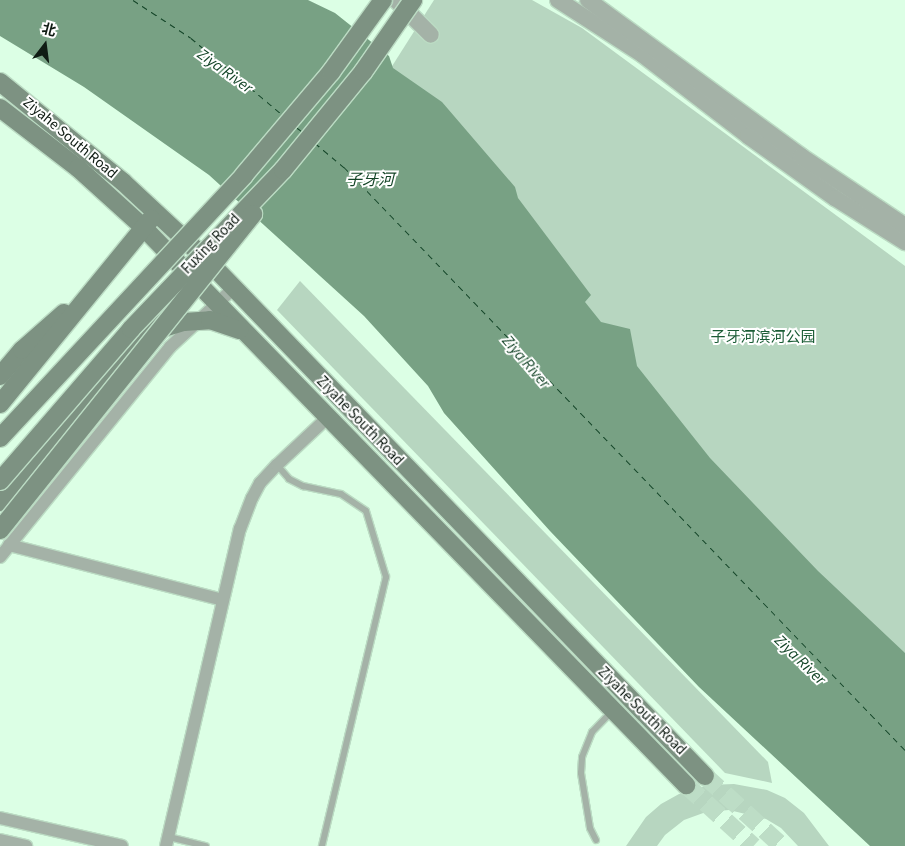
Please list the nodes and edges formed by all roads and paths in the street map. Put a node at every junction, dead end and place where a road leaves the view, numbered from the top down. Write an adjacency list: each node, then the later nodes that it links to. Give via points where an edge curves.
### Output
1 (383, 0): 25 (main road, Fuxing Road, bridge, via 331,72 244,175)
2 (396, 0): 6 (street)
3 (413, 0): 9 (main road, Fuxing Road, bridge, via 363,72)
4 (558, 0): 13 (street, via 643,55 748,136)
5 (588, 0): 11 (street, via 801,156)
6 (431, 35)
7 (0, 82): 10 (main road, Ziyahe South Road)
8 (0, 108): 12 (main road, Ziyahe South Road, via 78,168)
9 (283, 170): 27 (main road, Fuxing Road, bridge, via 131,329); 29 (main road, bridge, via 232,242)
10 (157, 212): 12 (main road); 14 (main road, Ziyahe South Road)
11 (905, 226)
12 (148, 232): 14 (main road, via 178,241); 15 (main road, Ziyahe South Road); 17 (main road, via 120,254)
13 (905, 242)
14 (201, 255): 15 (main road); 16 (main road, Ziyahe South Road)
15 (192, 276): 18 (main road, Ziyahe South Road); 20 (main road)
16 (234, 288): 18 (street); 34 (main road, Ziyahe South Road)
17 (87, 293): 22 (main road, via 22,350); 23 (main road)
18 (218, 302): 19 (street); 21 (main road, Ziyahe South Road)
19 (198, 320): 20 (main road, via 171,325); 21 (main road, via 228,324); 30 (street, via 143,378)
20 (140, 338): 28 (main road)
21 (254, 341): 24 (main road, Ziyahe South Road)
22 (0, 376)
23 (0, 404)
24 (327, 418): 26 (street); 33 (main road, Ziyahe South Road)
25 (0, 438)
26 (277, 465): 32 (street, via 260,483 252,498 240,529); 43 (lane, via 290,479 303,486 341,494 366,511 386,577)
27 (0, 481)
28 (0, 502)
29 (0, 530)
30 (9, 545): 31 (street); 32 (street)
31 (0, 557)
32 (223, 600): 39 (street)
33 (614, 710): 35 (main road, Ziyahe South Road); 38 (lane, via 592,732 582,757 581,773 590,828)
34 (705, 776)
35 (686, 785)
36 (0, 818): 41 (street)
37 (0, 840): 40 (street)
38 (596, 840)
39 (167, 842): 42 (lane)
40 (26, 846)
41 (122, 846)
42 (206, 846)
43 (322, 846)

